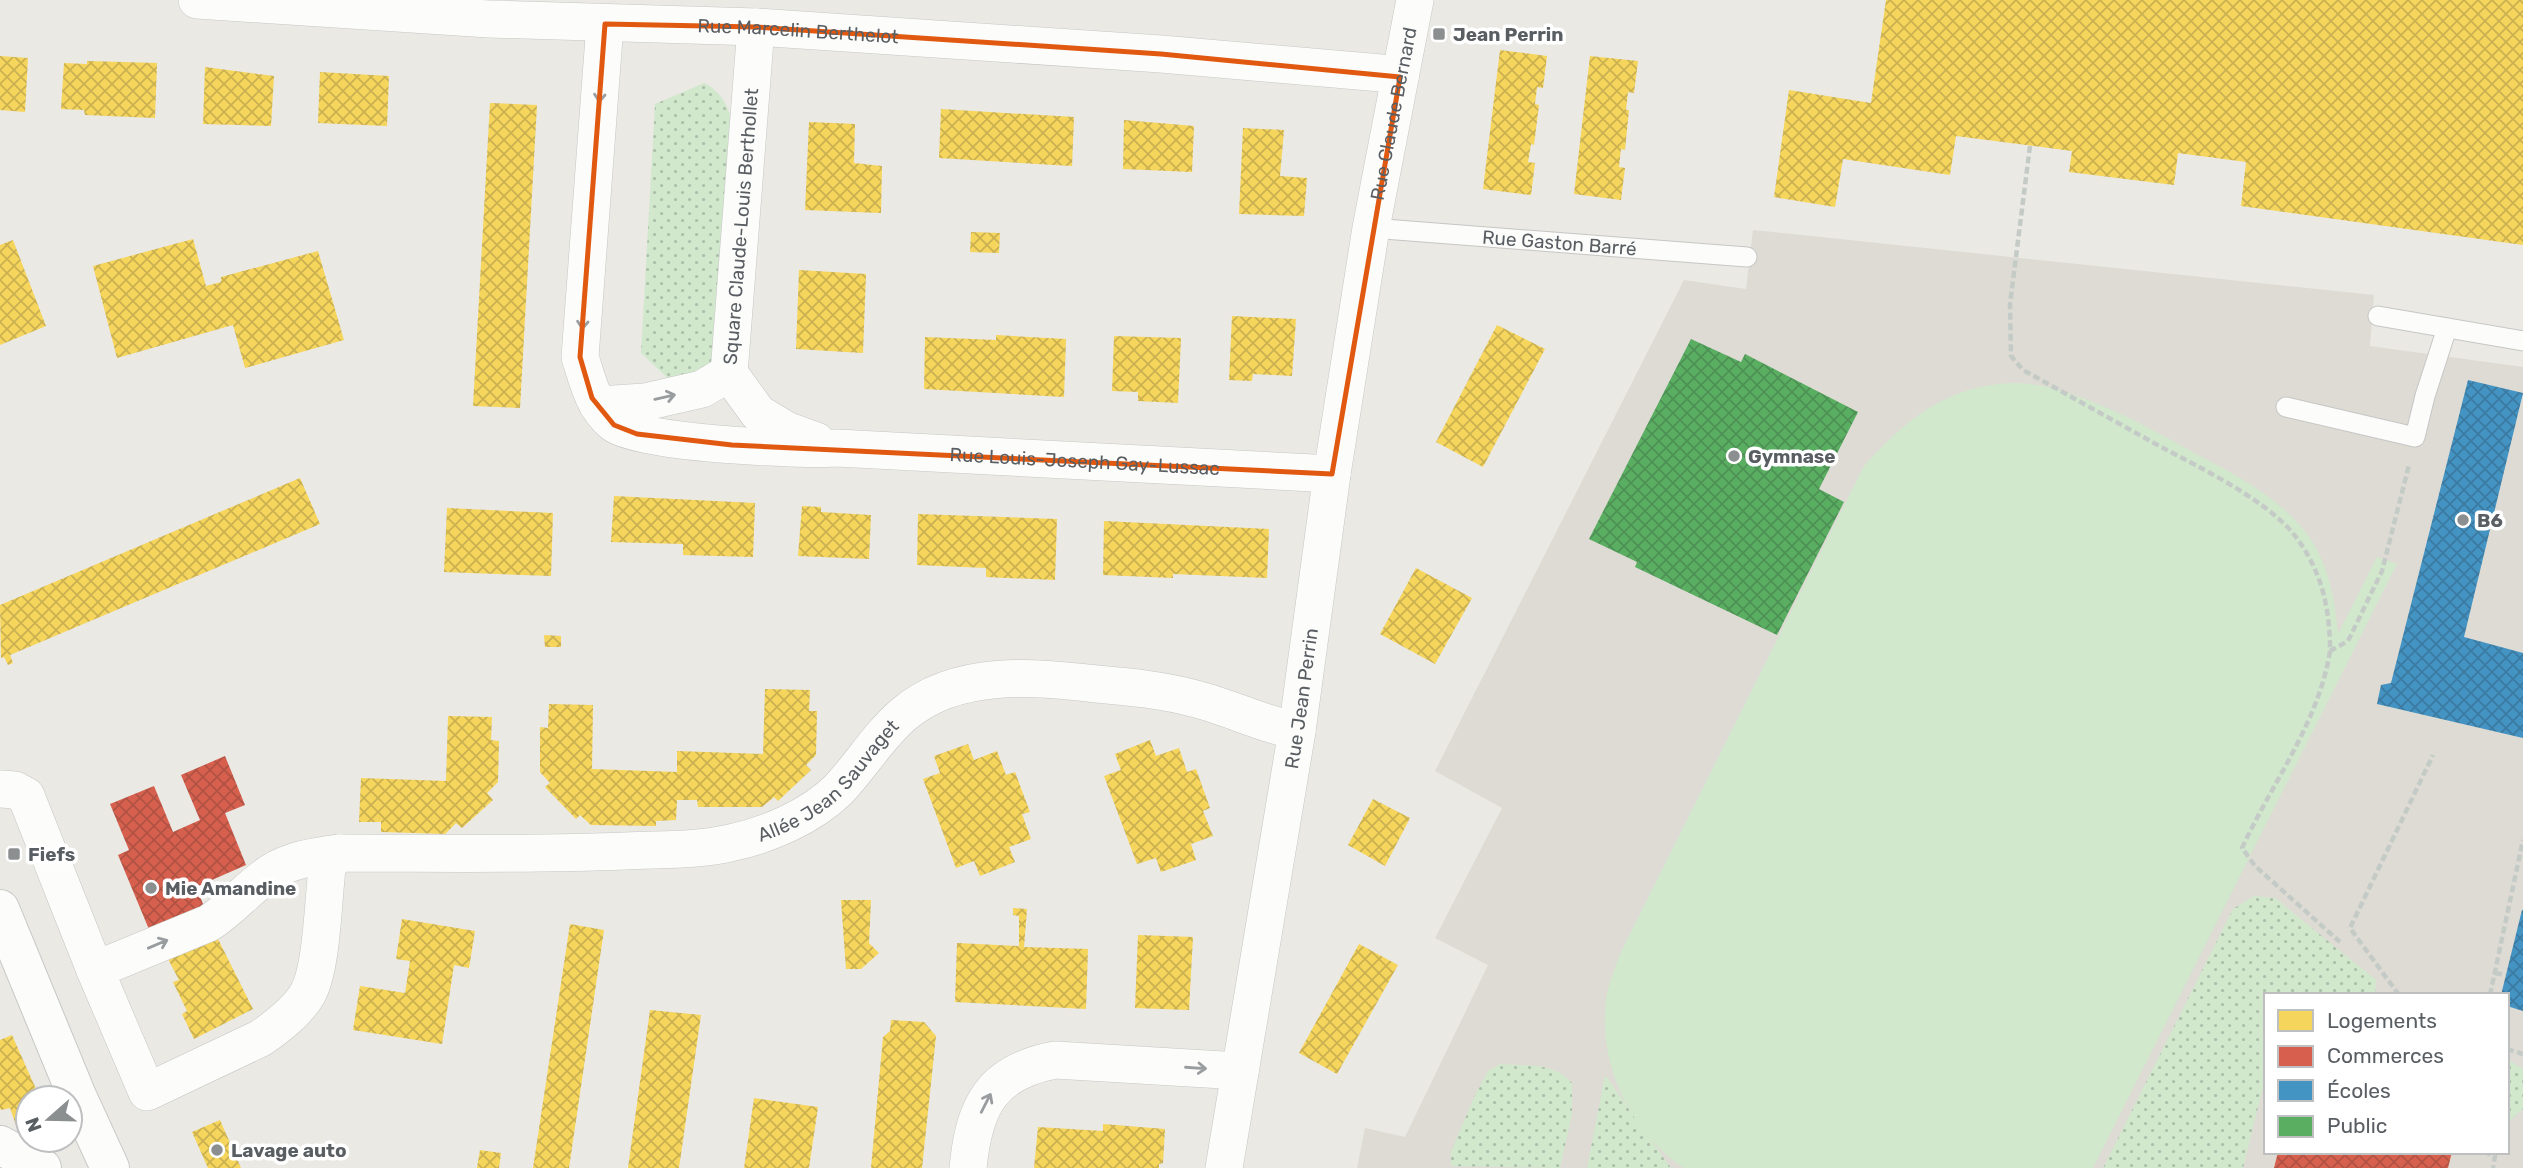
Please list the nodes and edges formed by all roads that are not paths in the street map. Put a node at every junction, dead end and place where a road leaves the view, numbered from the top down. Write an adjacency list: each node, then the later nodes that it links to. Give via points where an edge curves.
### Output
1 (197, 0): 3 (street, Rue Marcelin Berthelot)
2 (1415, 0): 5 (street, Rue Claude Bernard)
3 (605, 24): 4 (street, Rue Marcelin Berthelot); 12 (street, one-way to 12, via 580,357)
4 (756, 26): 5 (street, Rue Marcelin Berthelot, via 1161,54); 11 (street, Square Claude-Louis Berthollet)
5 (1400, 77): 6 (street, Rue Claude Bernard)
6 (1371, 228): 7 (lane, Rue Gaston Barré); 15 (street, Rue Jean Perrin)
7 (1747, 257)
8 (2378, 316): 9 (lane)
9 (2447, 328): 10 (lane); 13 (lane, via 2415,437)
10 (2523, 341)
11 (729, 373): 12 (street, Square Claude-Louis Berthollet, one-way to 11, via 645,402 702,389); 14 (street, Rue Louis-Joseph Gay-Lussac, via 758,413 788,431)
12 (598, 405): 14 (street, Rue Louis-Joseph Gay-Lussac, via 614,425 636,434 732,445)
13 (2286, 407)
14 (837, 448): 15 (street, Rue Louis-Joseph Gay-Lussac)
15 (1332, 474): 16 (street, Rue Jean Perrin)
16 (1297, 731): 18 (street, Allée Jean Sauvaget, via 1161,690 1047,678 982,681 929,698 905,713 837,790 809,812 730,844 571,853); 21 (street, Rue Jean Perrin)
17 (13, 793): 20 (street)
18 (339, 853): 20 (street, Allée Jean Sauvaget, one-way to 18, via 209,923 286,864); 20 (street, via 327,869 315,978 307,996 261,1038 147,1091)
19 (0, 909): 24 (main road)
20 (95, 970)
21 (1240, 1071): 25 (street, one-way to 21, via 978,1118 993,1088 1032,1064 1055,1059); 26 (street, Rue Jean Perrin)
22 (0, 1145): 23 (main road)
23 (41, 1168)
24 (110, 1168)
25 (968, 1168)
26 (1224, 1168)

